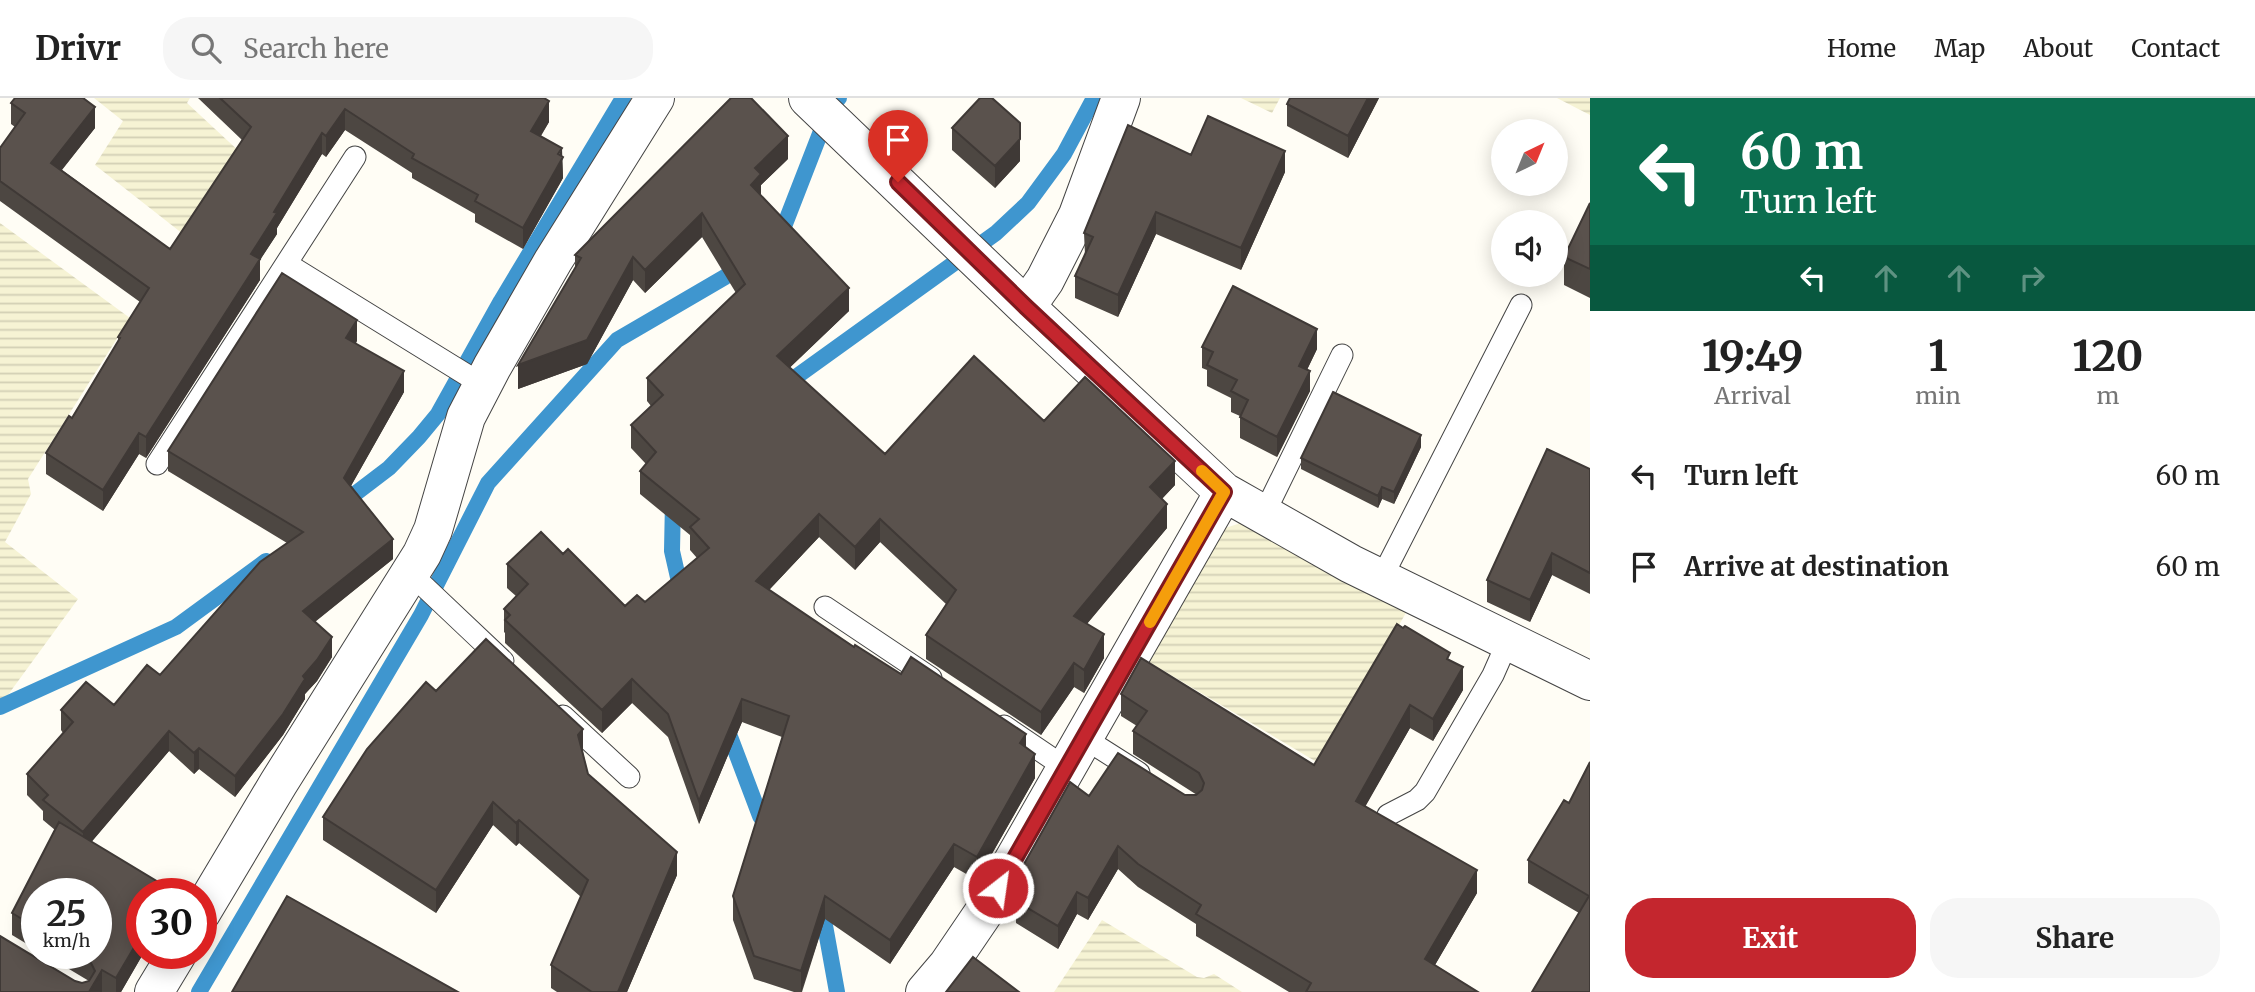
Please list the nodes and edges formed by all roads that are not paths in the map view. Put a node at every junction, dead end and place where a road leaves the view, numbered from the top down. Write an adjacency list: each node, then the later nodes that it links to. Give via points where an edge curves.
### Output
1 (655, 98): 9 (street, via 553,261)
2 (808, 98): 7 (street)
3 (1121, 98): 7 (street, via 1078,215)
4 (355, 157): 5 (lane)
5 (287, 264): 9 (lane); 10 (lane)
6 (1521, 305): 14 (lane)
7 (1026, 307): 11 (street)
8 (1342, 355): 12 (lane)
9 (469, 377): 13 (street, via 466,417 433,530)
10 (157, 464)
11 (1224, 492): 12 (street); 22 (street)
12 (1263, 516): 14 (street)
13 (410, 573): 17 (lane); 26 (street)
14 (1381, 579): 16 (street)
15 (825, 607): 19 (lane)
16 (1508, 641): 18 (street); 25 (lane, via 1493,676 1425,792)
17 (520, 676)
18 (1590, 681)
19 (951, 691)
20 (550, 704): 23 (lane)
21 (986, 714): 22 (lane)
22 (1075, 753): 24 (lane); 29 (street, via 984,912)
23 (629, 777)
24 (1159, 785)
25 (1388, 815)
26 (217, 886)
27 (168, 969): 28 (street)
28 (154, 992)
29 (925, 992)

